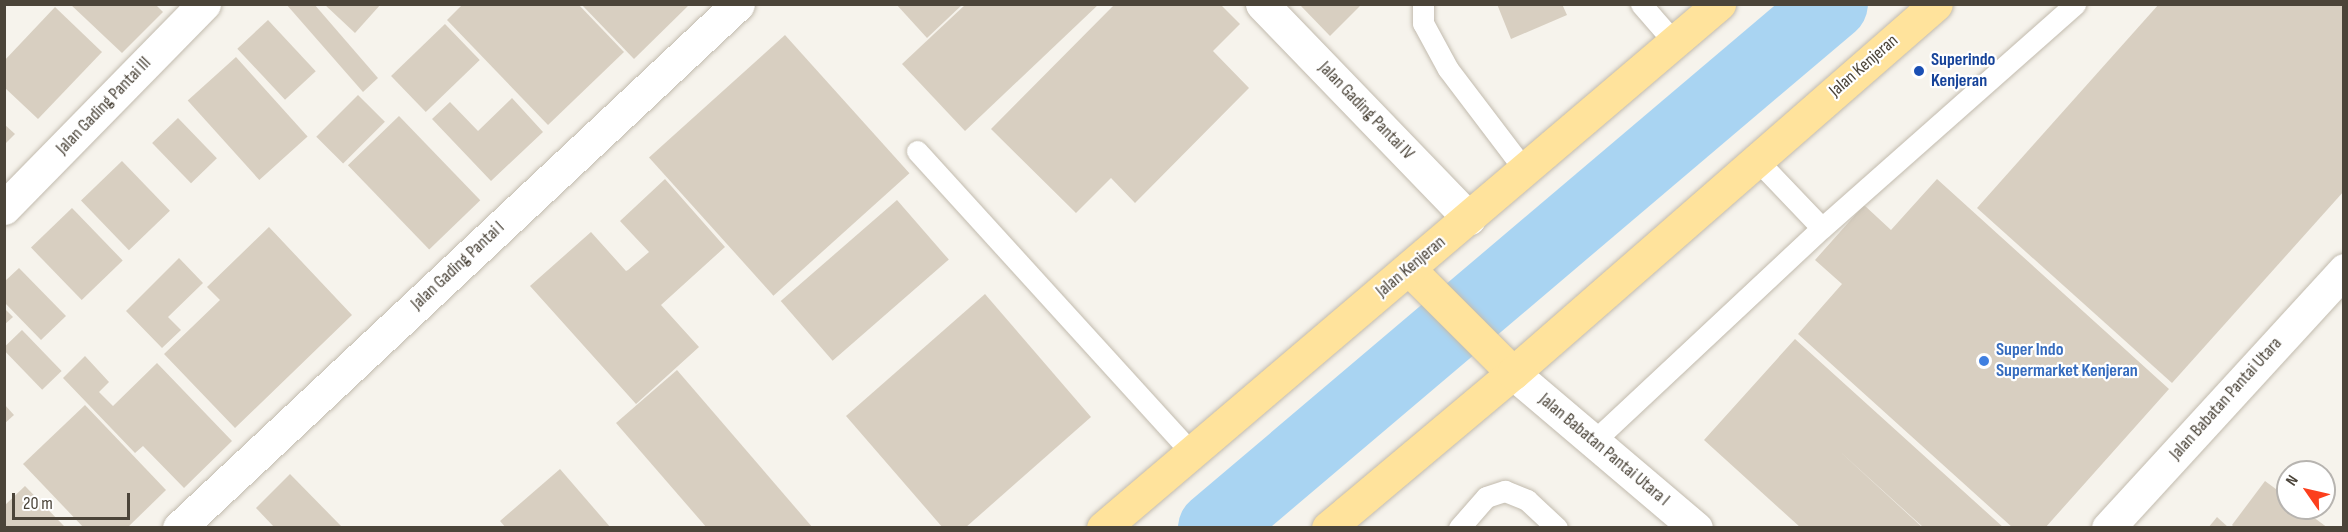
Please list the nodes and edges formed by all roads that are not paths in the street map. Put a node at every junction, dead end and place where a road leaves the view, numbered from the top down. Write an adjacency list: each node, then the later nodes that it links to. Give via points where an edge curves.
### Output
1 (204, 4): 13 (street, Jalan Gading Pantai III)
2 (738, 4): 21 (street, Jalan Gading Pantai I)
3 (1262, 4): 14 (street, Jalan Gading Pantai IV)
4 (1423, 4): 12 (lane, via 1423,23 1448,69)
5 (1641, 4): 9 (lane)
6 (1719, 4): 9 (main road, Jalan Kenjeran)
7 (1936, 4): 11 (main road, Jalan Kenjeran)
8 (2075, 4): 15 (lane)
9 (1674, 42): 12 (main road, Jalan Kenjeran)
10 (917, 151): 20 (lane)
11 (1756, 159): 15 (lane); 18 (main road, Jalan Kenjeran)
12 (1524, 169): 14 (main road, Jalan Kenjeran)
13 (4, 208)
14 (1469, 218): 17 (main road, Jalan Kenjeran)
15 (1822, 228): 19 (lane)
16 (2343, 270): 27 (street, Jalan Babatan Pantai Utara)
17 (1412, 273): 18 (main road); 20 (main road, Jalan Kenjeran)
18 (1510, 370): 19 (street, Jalan Babatan Pantai Utara I); 23 (main road, Jalan Kenjeran)
19 (1594, 441): 26 (street, Jalan Babatan Pantai Utara I)
20 (1192, 453): 22 (main road, Jalan Kenjeran)
21 (179, 528)
22 (1103, 528)
23 (1328, 528)
24 (1459, 528): 25 (lane, via 1485,497 1505,491 1527,500)
25 (1557, 528)
26 (1696, 528)
27 (2108, 528)

